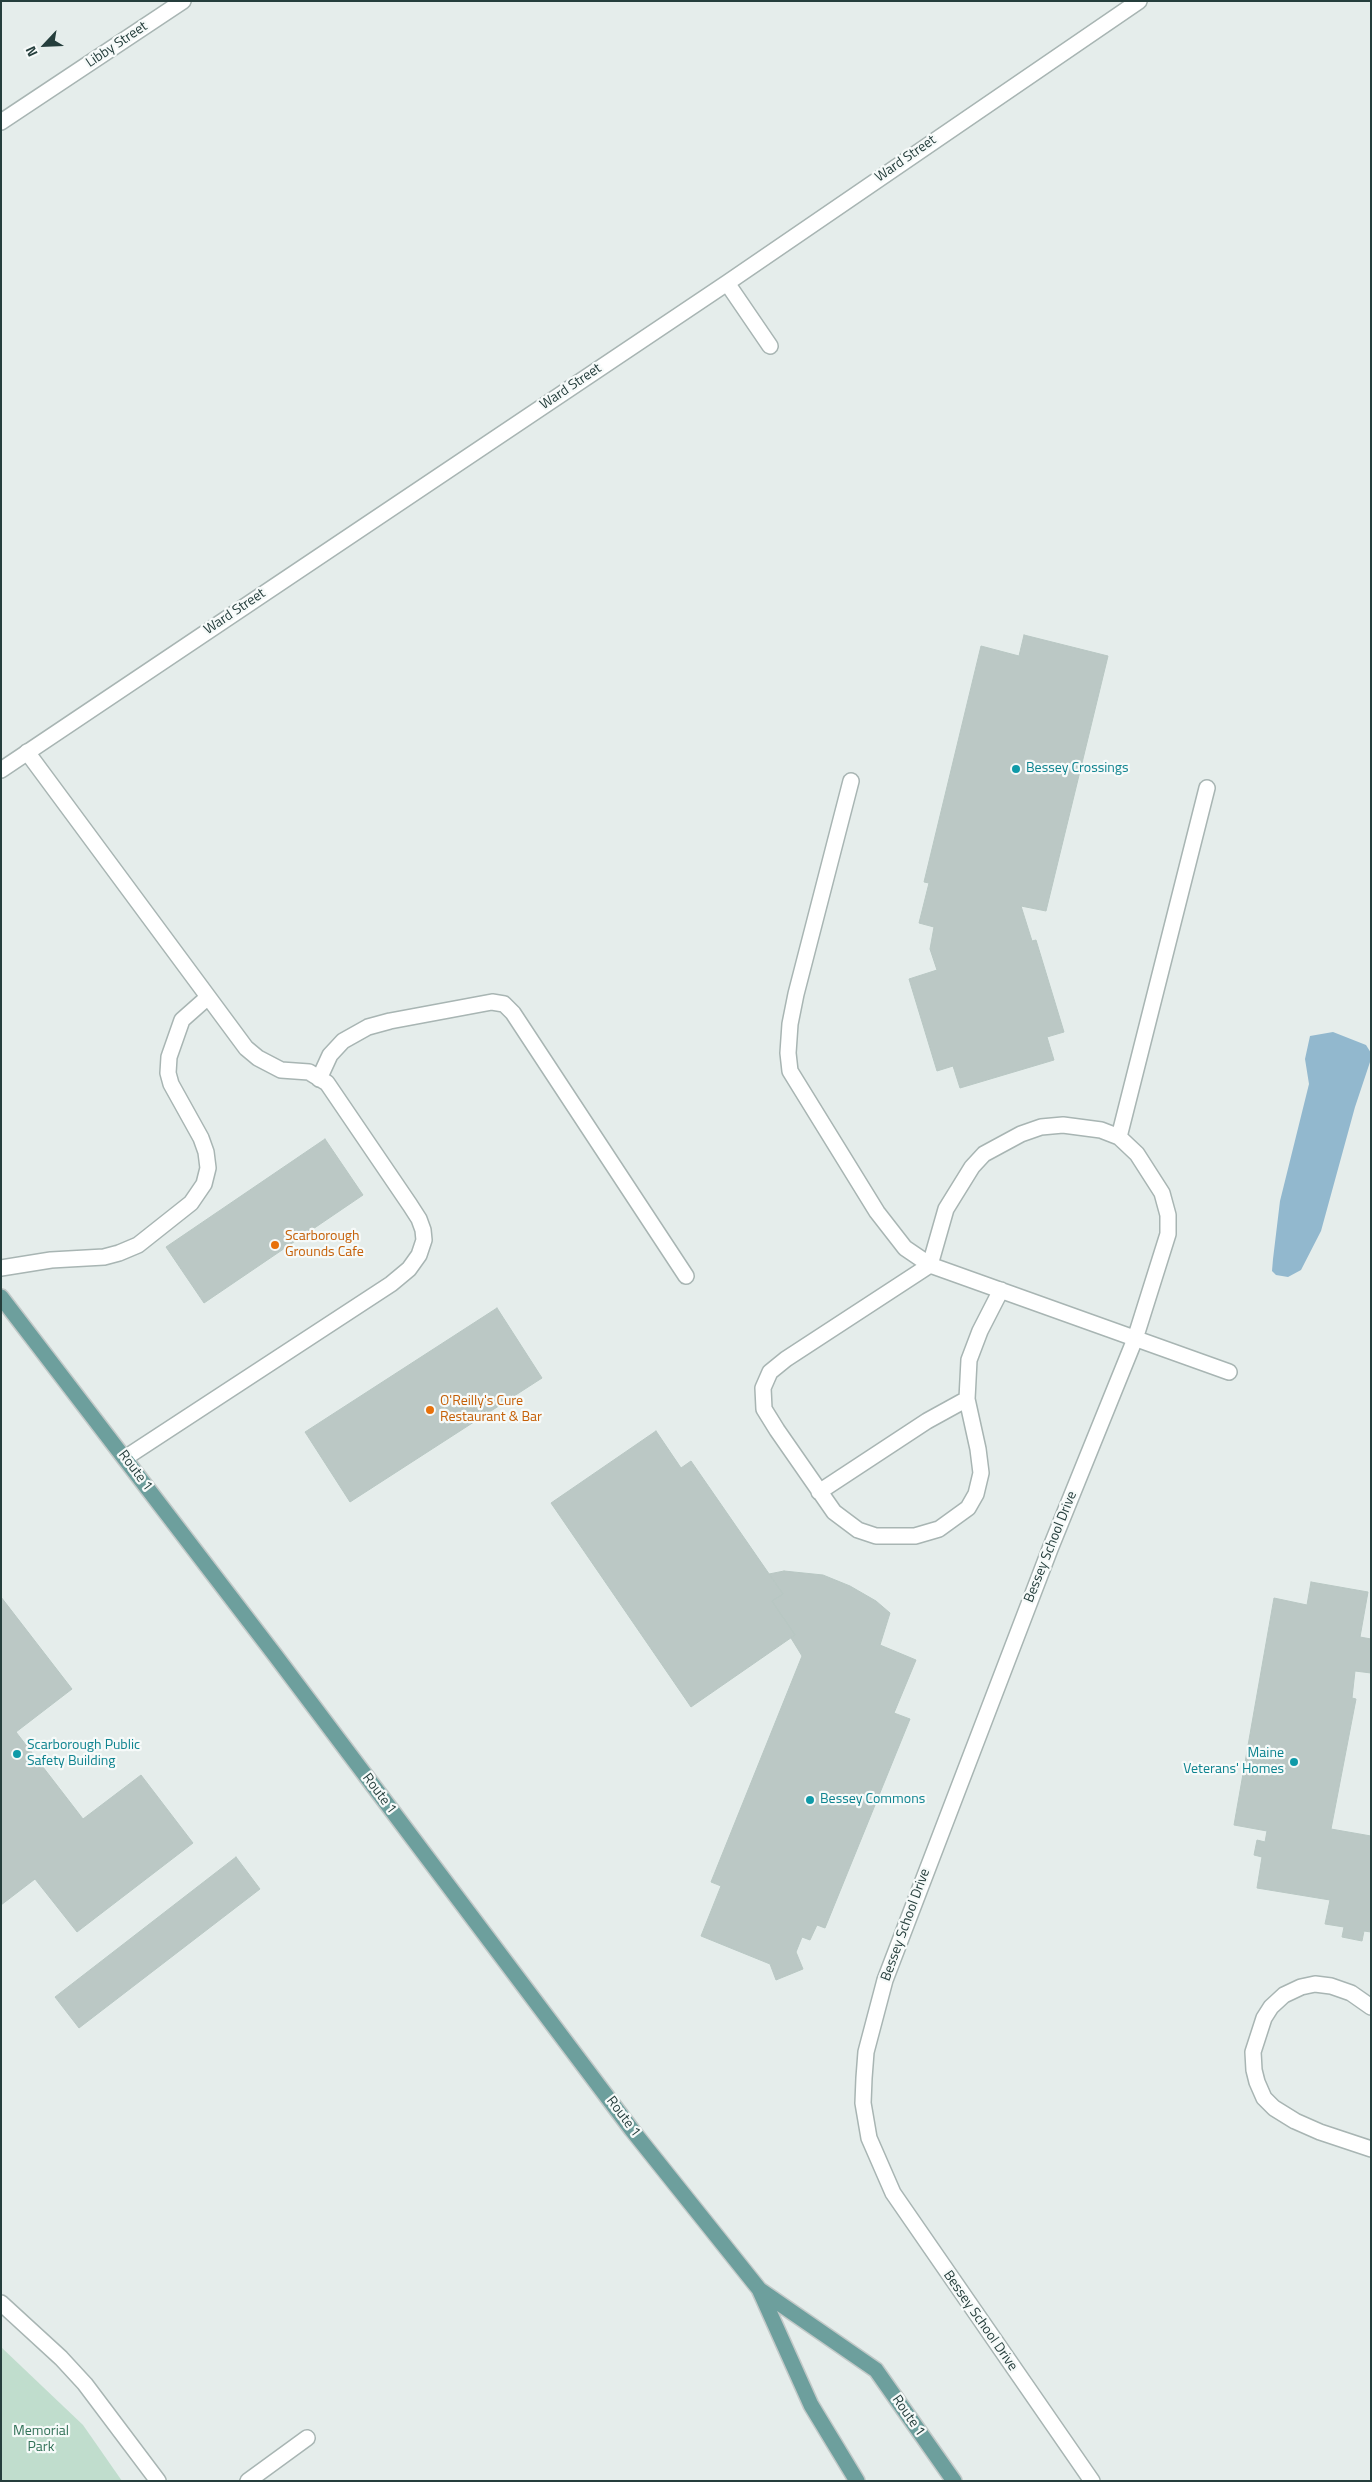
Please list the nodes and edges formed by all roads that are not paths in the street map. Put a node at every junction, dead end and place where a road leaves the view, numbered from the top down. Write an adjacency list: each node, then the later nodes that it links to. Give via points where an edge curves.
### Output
1 (183, 1): 3 (street, Libby Street)
2 (1140, 1): 4 (street, Ward Street)
3 (1, 122)
4 (727, 283): 5 (street); 6 (street, Ward Street)
5 (770, 346)
6 (27, 752): 7 (street, Ward Street); 10 (street)
7 (1, 770)
8 (851, 781): 13 (street, via 796,994 790,1024 790,1071 878,1212 905,1248)
9 (1207, 788): 12 (street)
10 (208, 997): 11 (street, via 258,1058 282,1070 309,1072); 14 (street, via 182,1020 169,1057 168,1073 206,1152 208,1168 204,1184 190,1202 138,1244 119,1253)
11 (319, 1079): 15 (street, via 330,1055 343,1041 368,1027 492,1002 504,1004); 21 (street, via 327,1083 419,1218 424,1240 419,1255 409,1269 391,1284)
12 (1118, 1138): 13 (street, Bessey School Drive, via 1083,1126 1048,1126 1021,1134 984,1154 962,1180 946,1209); 18 (street, Bessey School Drive, via 1137,1154 1152,1176 1168,1215 1168,1234 1161,1263)
13 (930, 1264): 16 (street); 22 (street, via 770,1372 763,1388 764,1409)
14 (1, 1268)
15 (686, 1276)
16 (1001, 1290): 18 (street); 20 (street, via 980,1331 970,1360)
17 (1, 1297): 21 (main road, Route 1)
18 (1135, 1339): 19 (street); 32 (street, Bessey School Drive, via 1046,1559 885,1980 868,2045 863,2103 869,2138 893,2193)
19 (1229, 1372)
20 (967, 1399): 22 (street, via 927,1421); 22 (street, via 981,1473 976,1494 968,1508 946,1525 915,1536 876,1536 846,1522)
21 (125, 1458): 25 (main road, Route 1, via 632,2130)
22 (819, 1492)
23 (1371, 2007): 24 (street, via 1351,1993 1331,1986 1315,1984 1302,1987 1284,1995 1271,2007 1253,2052 1257,2082 1264,2098 1274,2108 1320,2132)
24 (1371, 2149)
25 (758, 2289): 30 (main road, Route 1, via 811,2405); 31 (main road, Route 1, via 876,2370)
26 (1, 2303): 28 (street, via 61,2358 84,2384)
27 (307, 2438): 29 (street)
28 (158, 2481)
29 (248, 2481)
30 (857, 2481)
31 (954, 2481)
32 (1092, 2481)

